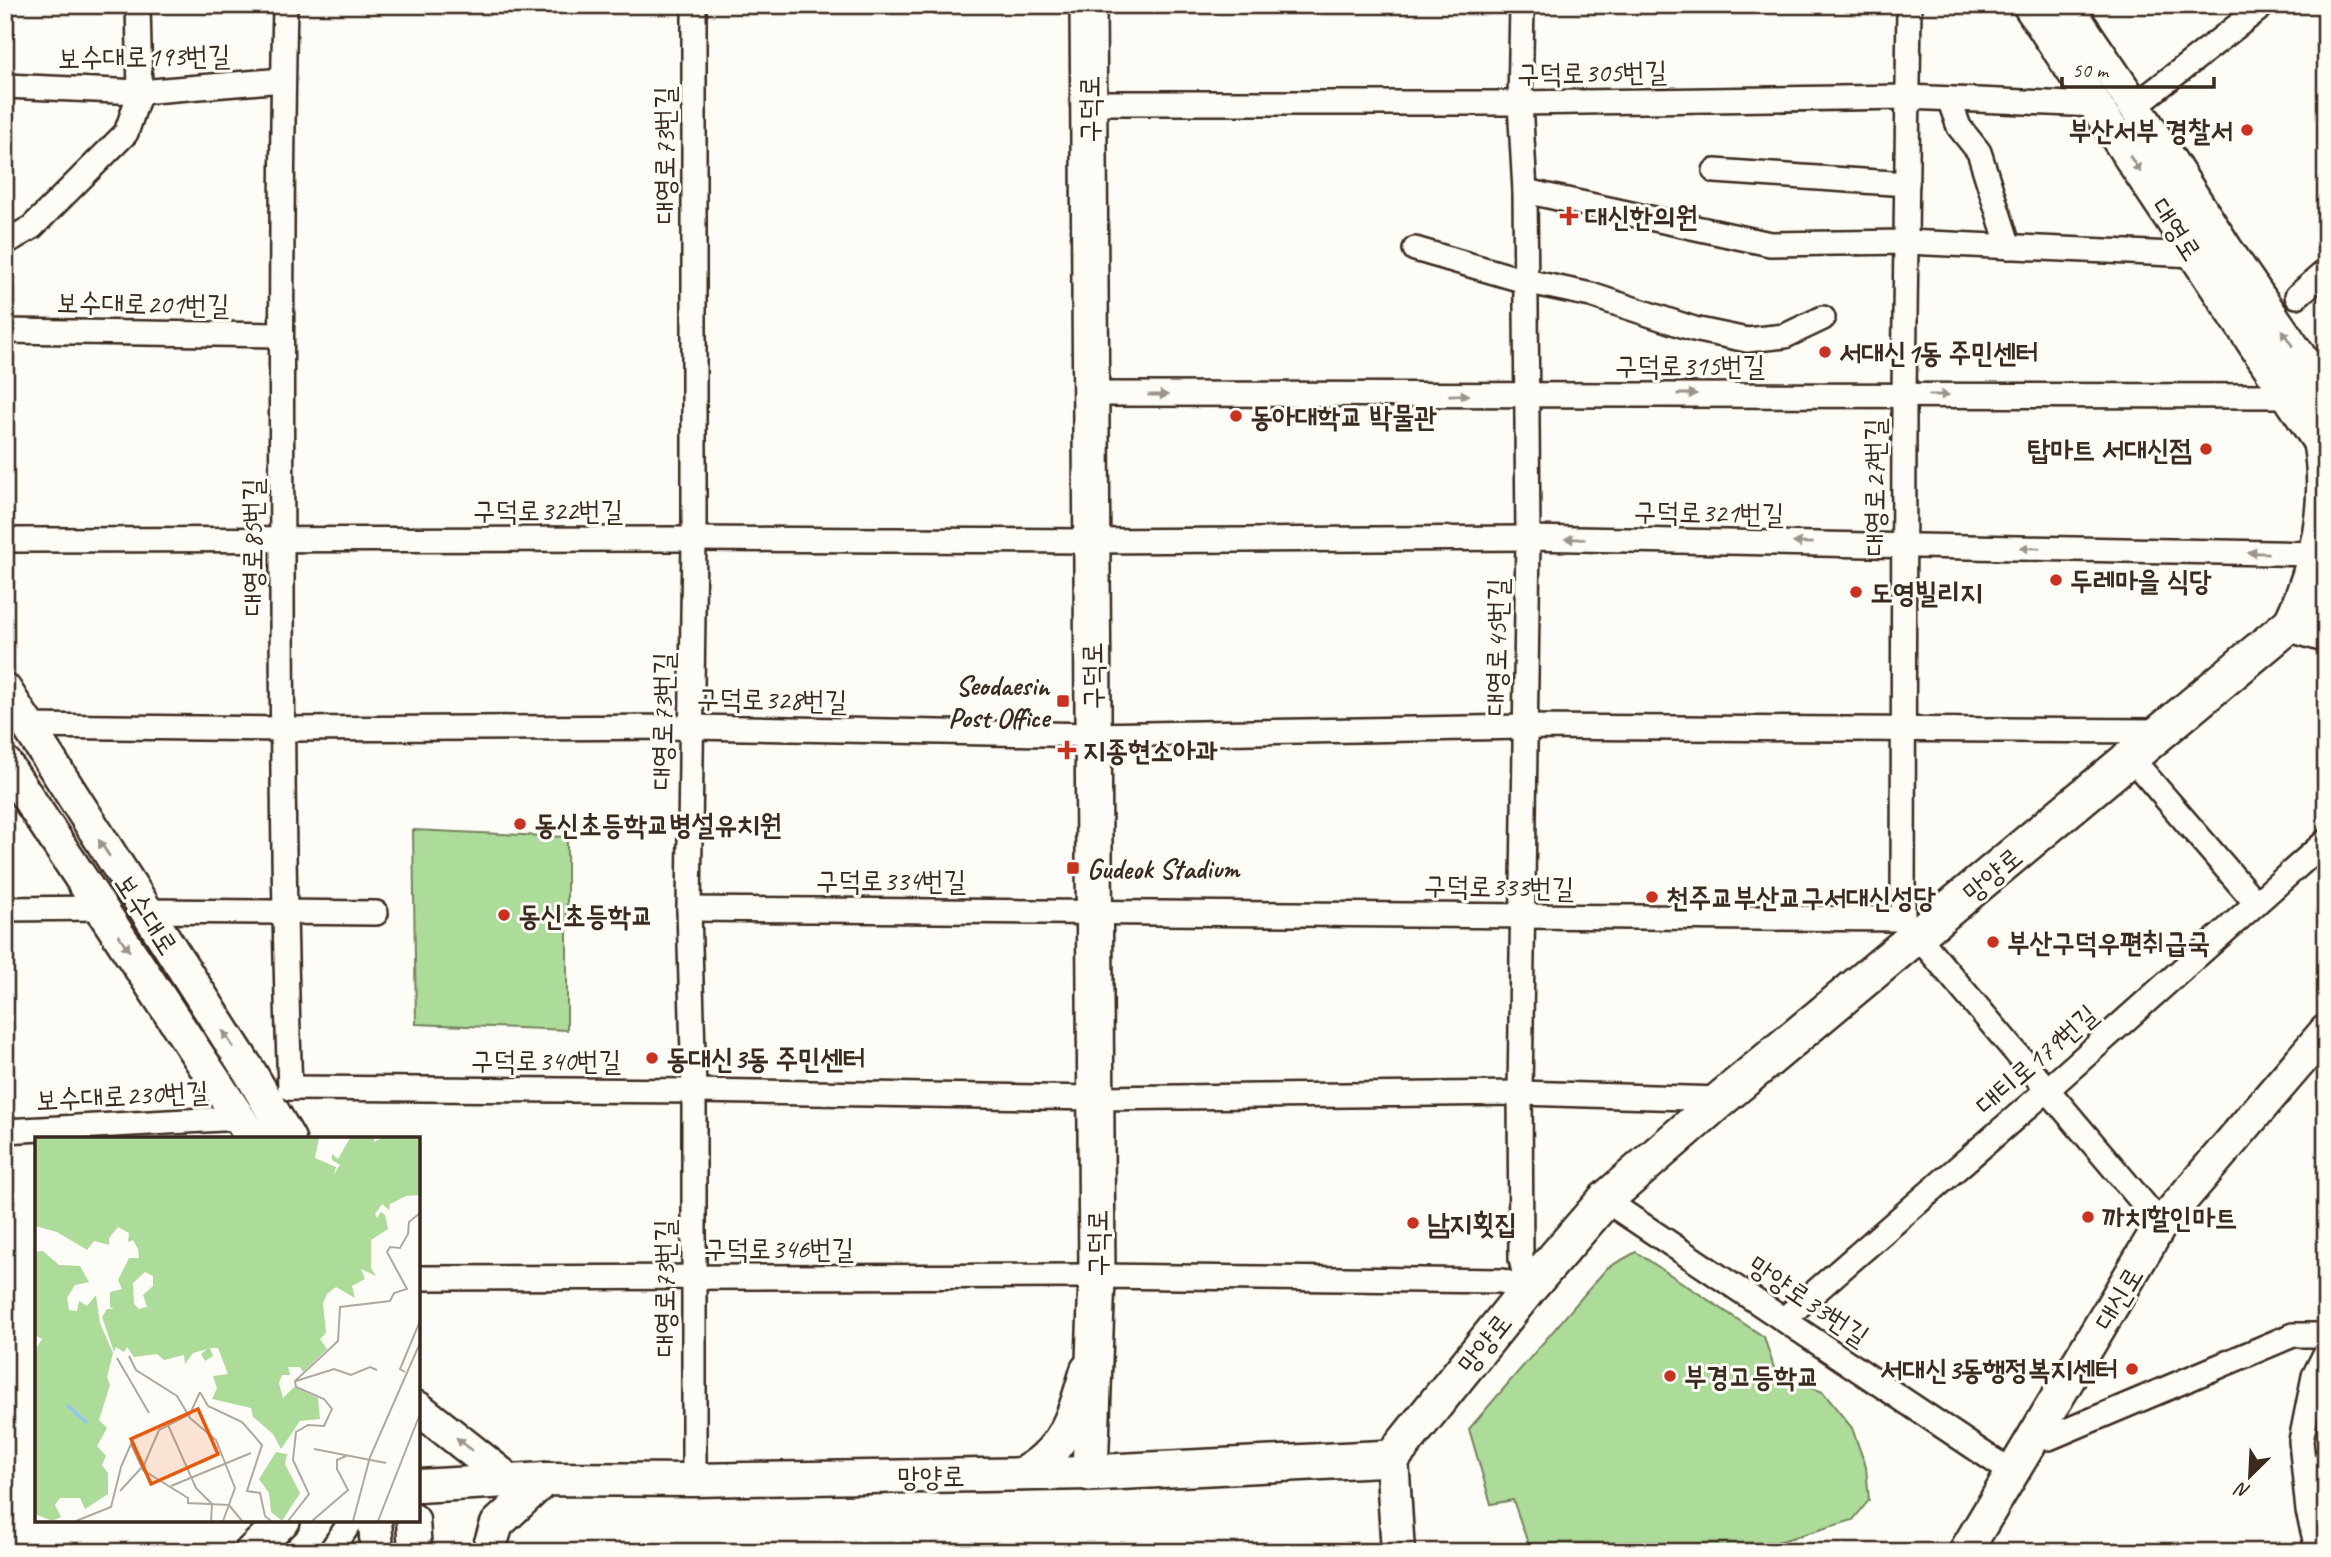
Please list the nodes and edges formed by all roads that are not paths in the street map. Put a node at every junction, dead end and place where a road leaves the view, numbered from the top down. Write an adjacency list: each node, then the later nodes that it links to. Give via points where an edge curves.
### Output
1 (138, 5): 12 (street)
2 (285, 5): 10 (street, 대영로85번길)
3 (694, 5): 40 (street, 대영로73번길)
4 (1088, 5): 15 (main road, 구덕로)
5 (1522, 5): 16 (street, 대영로45번길)
6 (1909, 5): 13 (street, 대영로27번길)
7 (2029, 5): 17 (main road, 대영로)
8 (2066, 5): 18 (main road, 대영로)
9 (2264, 5): 18 (street)
10 (284, 80): 12 (street, 보수대로193번길); 32 (street, 대영로85번길)
11 (5, 86): 12 (street, 보수대로193번길)
12 (140, 92): 23 (street, via 126,133 33,227)
13 (1907, 97): 14 (street, 구덕로305번길); 16 (street, 구덕로305번길); 20 (street, 대영로27번길)
14 (1949, 99): 17 (street, 구덕로305번길); 24 (street, via 1959,127 1979,152)
15 (1088, 103): 16 (street, 구덕로305번길); 33 (main road, 구덕로)
16 (1520, 103): 21 (street, 대영로45번길)
17 (2097, 105): 26 (main road, 대영로, one-way to 26)
18 (2135, 106): 36 (main road, 대영로, one-way to 18)
19 (1715, 171): 20 (street)
20 (1907, 184): 22 (street, 대영로27번길)
21 (1525, 191): 22 (street, via 1770,244); 28 (street, 대영로45번길)
22 (1906, 242): 24 (street); 35 (street, 대영로27번길)
23 (5, 243)
24 (2009, 247): 26 (street)
25 (1415, 249): 28 (street)
26 (2195, 255): 37 (main road, 대영로)
27 (2326, 271): 29 (street)
28 (1525, 281): 30 (street, via 1747,340 1785,336); 34 (street, 대영로45번길)
29 (2297, 296)
30 (1823, 318)
31 (5, 331): 32 (street, 보수대로201번길)
32 (281, 335): 42 (street, 대영로85번길)
33 (1090, 394): 34 (street, 구덕로315번길, one-way to 34); 43 (main road, 구덕로)
34 (1527, 394): 35 (street, 구덕로315번길, one-way to 35); 39 (street, 대영로45번길)
35 (1904, 395): 37 (street, 구덕로315번길, one-way to 37); 44 (street, 대영로27번길)
36 (2326, 395)
37 (2289, 396): 38 (main road, 대영로)
38 (2322, 446): 45 (main road, via 2325,484)
39 (1528, 538): 43 (street, 구덕로321번길); 44 (street, 구덕로321번길, one-way to 39); 52 (street, 대영로45번길)
40 (694, 539): 42 (street, 구덕로322번길); 43 (street, 구덕로322번길); 51 (street, 대영로73번길)
41 (5, 540): 42 (street, 구덕로322번길)
42 (282, 540): 53 (street, 대영로85번길)
43 (1091, 541): 56 (main road, 구덕로)
44 (1904, 545): 45 (street, 구덕로321번길, one-way to 44); 54 (street, 대영로27번길)
45 (2320, 555): 47 (main road)
46 (2326, 608): 47 (main road, 망양로)
47 (2290, 625): 48 (main road); 55 (main road, 망양로)
48 (2326, 636)
49 (5, 690): 50 (main road, 보수대로)
50 (26, 726): 53 (street, 구덕로328번길); 65 (main road, 보수대로, one-way to 50)
51 (691, 727): 53 (street, 구덕로328번길); 56 (street, 구덕로328번길); 63 (street, 대영로73번길)
52 (1524, 727): 54 (street, 구덕로328번길); 56 (street, 구덕로328번길); 68 (street, 대영로45번길)
53 (282, 729): 66 (street, 대영로85번길)
54 (1903, 731): 55 (street, 구덕로328번길); 69 (street, 대영로27번길)
55 (2163, 731): 57 (main road, 망양로)
56 (1092, 735): 64 (main road, 구덕로)
57 (2131, 758): 60 (street); 69 (main road, 망양로)
58 (5, 763): 61 (main road, 보수대로)
59 (2326, 841): 60 (street, 대티로179번길)
60 (2256, 903): 73 (street, 대티로179번길)
61 (101, 908): 62 (street); 72 (main road, 보수대로, one-way to 72)
62 (5, 909)
63 (689, 909): 64 (street, 구덕로334번길); 74 (street, 대영로73번길)
64 (1094, 910): 68 (street, 구덕로333번길); 77 (main road, 구덕로)
65 (145, 912): 66 (street); 71 (main road, 보수대로, one-way to 65)
66 (283, 912): 67 (street); 76 (street, 대영로85번길)
67 (376, 913)
68 (1522, 917): 69 (street, 구덕로333번길); 75 (street, 대영로45번길)
69 (1910, 928): 73 (street); 78 (main road, 망양로)
70 (2326, 1031): 83 (main road, 대신로)
71 (251, 1074): 72 (main road, via 258,1105 248,1111); 76 (main road, 보수대로)
72 (221, 1090): 79 (main road, 보수대로)
73 (2047, 1090): 83 (street); 88 (street, 대티로179번길)
74 (694, 1091): 76 (street, 구덕로340번길); 77 (street, 구덕로340번길); 86 (street, 대영로73번길)
75 (1520, 1093): 77 (street, 구덕로340번길); 78 (street, 구덕로340번길); 87 (street, 대영로45번길, via 1521,1259)
76 (279, 1096): 81 (main road, 보수대로)
77 (1096, 1098): 84 (main road, 구덕로)
78 (1721, 1099): 82 (main road, 망양로)
79 (247, 1128): 80 (street, 보수대로230번길)
80 (5, 1131)
81 (289, 1137)
82 (1605, 1200): 87 (main road, 망양로); 88 (street, 망양로33번길)
83 (2161, 1224): 93 (main road, 대신로)
84 (1097, 1276): 86 (street, 구덕로346번길); 87 (street, 구덕로346번길, via 1502,1281); 90 (main road, 구덕로)
85 (420, 1278): 86 (street, 구덕로346번길)
86 (694, 1279): 100 (street, 대영로73번길)
87 (1528, 1289): 94 (main road, 망양로)
88 (1784, 1319): 98 (street, 망양로33번길)
89 (2326, 1335): 93 (street, via 2293,1335 2049,1438)
90 (1095, 1341): 96 (main road, 구덕로); 97 (main road, via 1068,1427 1049,1455)
91 (2326, 1352): 103 (street, via 2314,1376 2301,1441)
92 (420, 1410): 101 (main road, one-way to 92)
93 (2037, 1435): 98 (main road, 대신로)
94 (1392, 1458): 96 (main road, 망양로); 113 (main road)
95 (2326, 1458): 103 (street)
96 (1090, 1473): 97 (main road, 망양로)
97 (1021, 1474): 100 (main road, 망양로)
98 (2014, 1474): 114 (main road, 대신로)
99 (545, 1479): 100 (main road, 망양로); 101 (main road, 망양로); 112 (main road, via 497,1524)
100 (694, 1480)
101 (510, 1481): 102 (main road, 망양로)
102 (420, 1486)
103 (2308, 1511): 115 (street)
104 (282, 1522): 108 (main road)
105 (351, 1522): 109 (street)
106 (375, 1522): 110 (main road)
107 (413, 1522): 111 (main road)
108 (251, 1552)
109 (330, 1552)
110 (377, 1552)
111 (415, 1552)
112 (488, 1552)
113 (1398, 1552)
114 (1965, 1552)
115 (2318, 1552)

